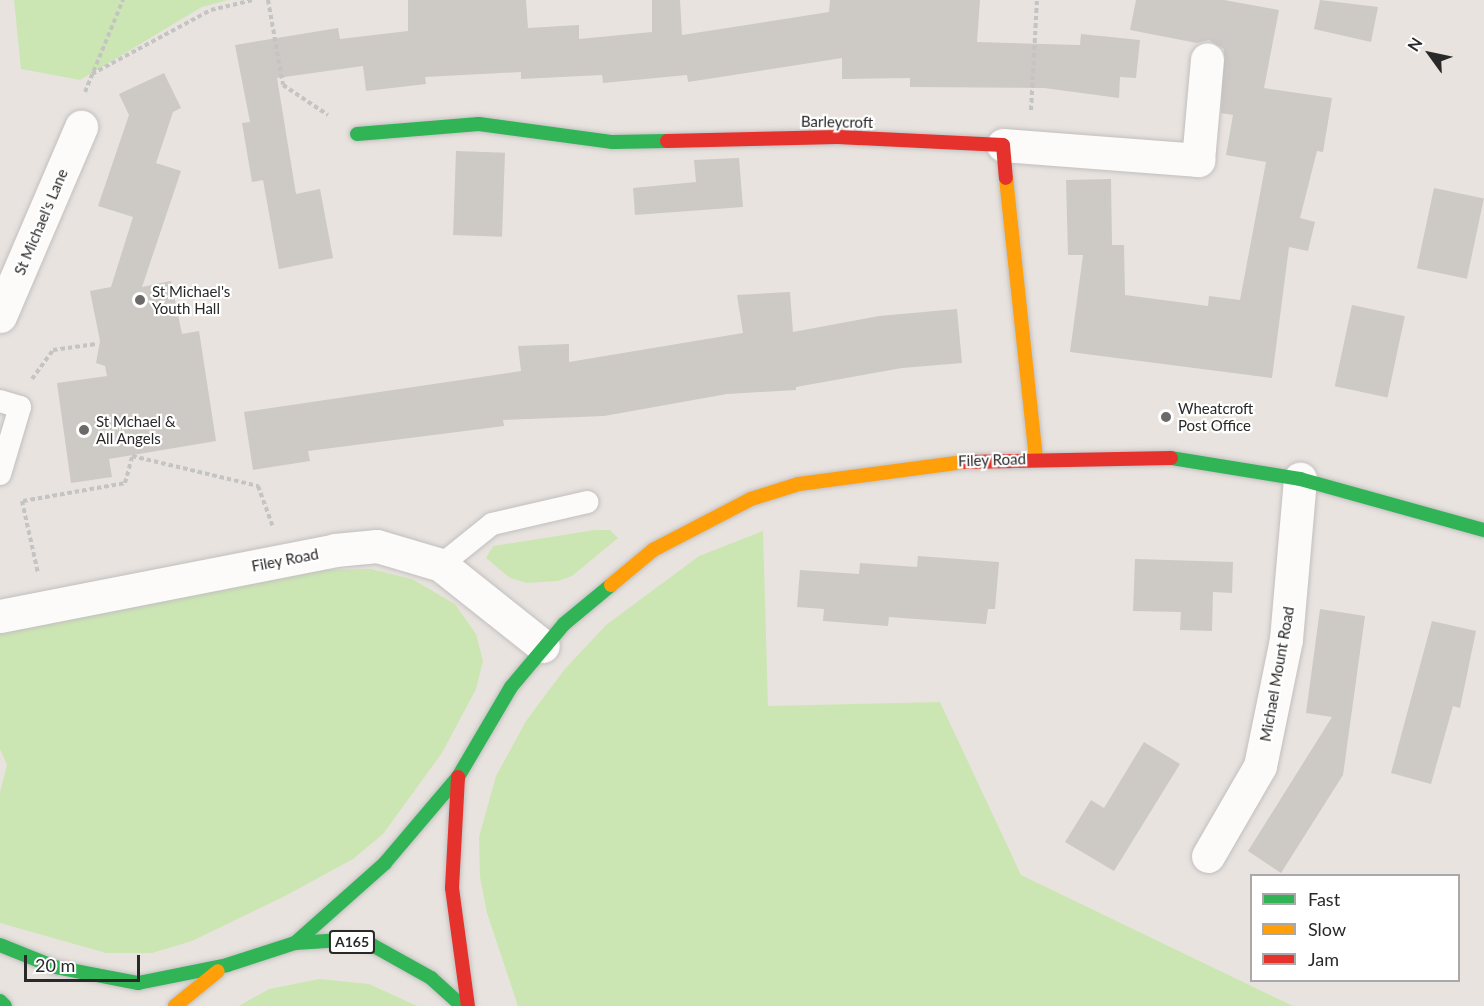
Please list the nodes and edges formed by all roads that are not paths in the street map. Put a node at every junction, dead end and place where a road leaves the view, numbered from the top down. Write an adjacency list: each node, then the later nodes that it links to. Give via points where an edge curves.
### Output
1 (1206, 59): 4 (street, via 1198,160)
2 (81, 127): 5 (street, St Michael's Lane)
3 (357, 134): 4 (main road, Barleycroft, via 479,124 613,142 838,137)
4 (1016, 147): 7 (main road)
5 (0, 316)
6 (10, 404): 8 (lane)
7 (1036, 458): 9 (main road, Filey Road, via 1156,456); 14 (main road, Filey Road, via 950,462 858,475 800,484 751,499 653,550 616,577)
8 (0, 474)
9 (1300, 479): 11 (main road, Filey Road); 16 (street, Michael Mount Road, via 1286,639 1260,766)
10 (587, 502): 12 (lane, via 492,524)
11 (1484, 530)
12 (441, 565): 13 (street, Filey Road, via 377,546); 14 (street, Filey Road)
13 (0, 616)
14 (543, 646): 15 (main road, Filey Road, via 494,713)
15 (458, 777): 17 (main road, Filey Road, via 385,863); 24 (main road, Filey Road, via 452,888)
16 (1208, 856)
17 (295, 943): 19 (main road, Filey Road / A165); 23 (main road, Filey Road / A165, via 342,940 372,945 431,978)
18 (0, 945): 19 (main road, Filey Road / A165, via 55,967 138,983)
19 (227, 965): 22 (main road, Filey Road / A165)
20 (0, 1001): 21 (main road)
21 (5, 1006)
22 (175, 1006)
23 (462, 1006)
24 (468, 1006)

